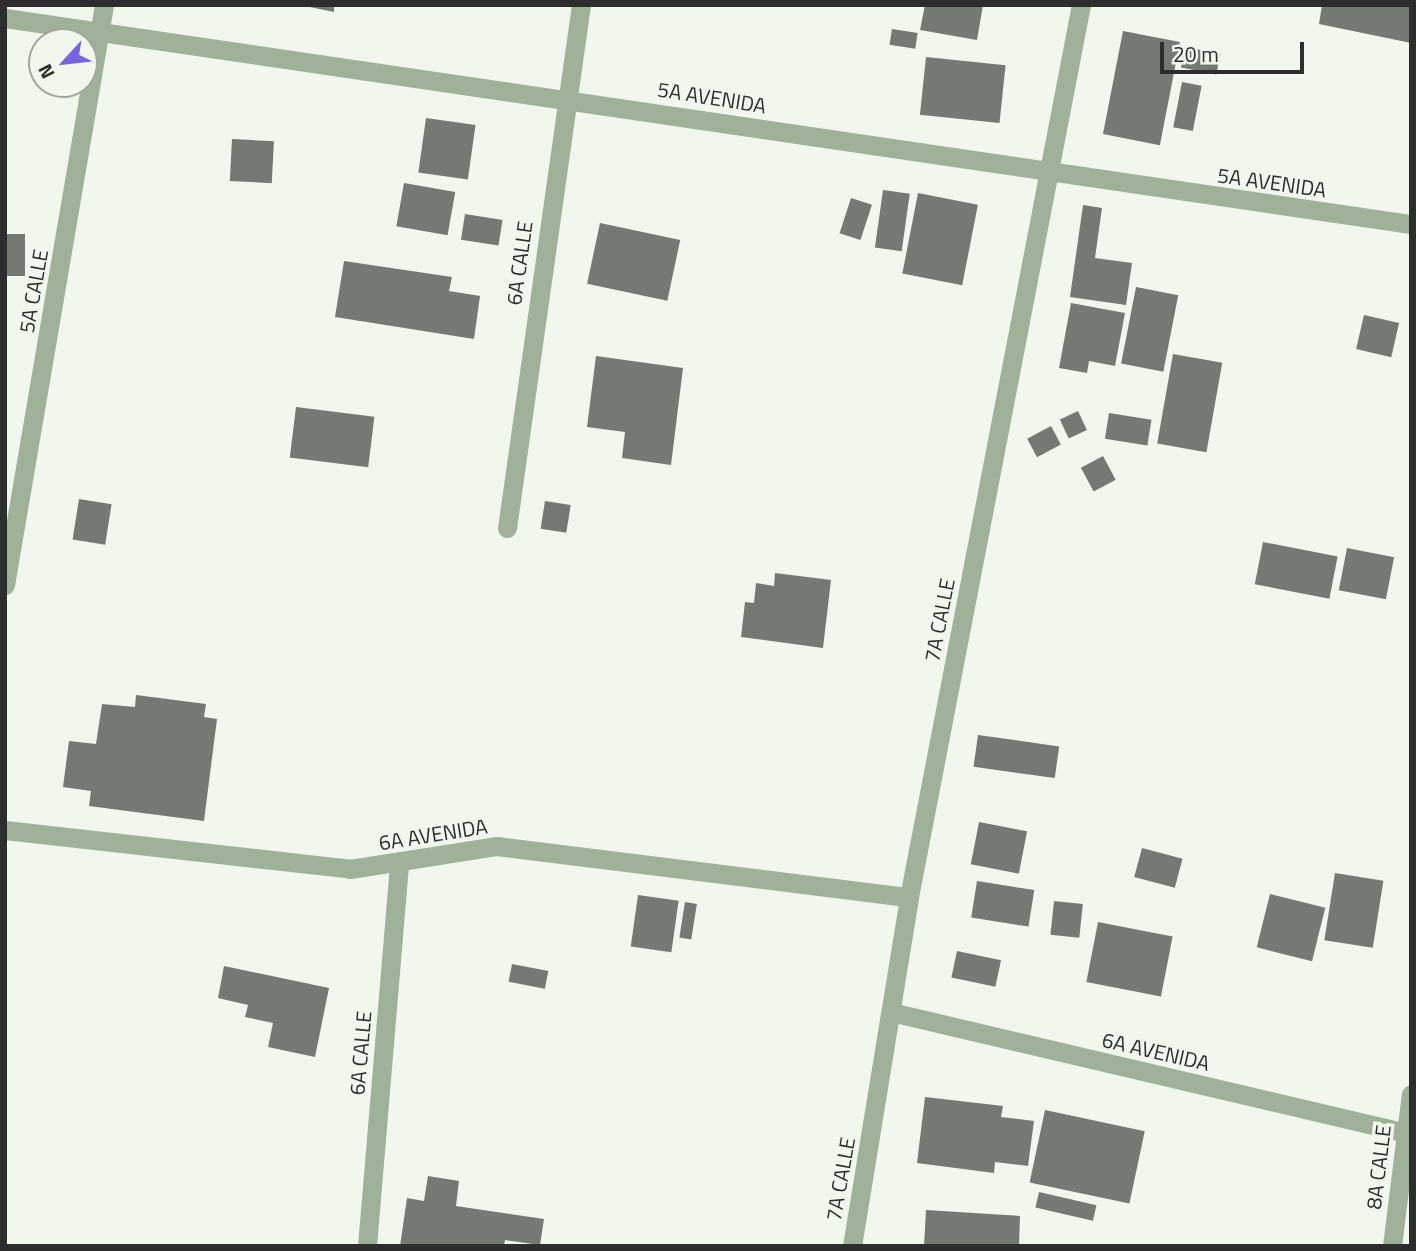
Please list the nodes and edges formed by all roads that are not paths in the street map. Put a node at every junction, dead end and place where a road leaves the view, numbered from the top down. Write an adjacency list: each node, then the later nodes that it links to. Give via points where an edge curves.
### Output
1 (104, 5): 5 (street, 5A CALLE)
2 (581, 5): 6 (street, 6A CALLE)
3 (1081, 5): 7 (street, 7A CALLE)
4 (5, 18): 5 (street, 5A AVENIDA)
5 (101, 30): 6 (street, 5A AVENIDA); 10 (street, 5A CALLE)
6 (565, 96): 7 (street, 5A AVENIDA); 9 (street, 6A CALLE)
7 (1048, 175): 8 (street, 5A AVENIDA); 13 (street, 7A CALLE)
8 (1411, 224)
9 (507, 528)
10 (5, 585)
11 (5, 830): 12 (street, 6A AVENIDA, via 350,869)
12 (399, 865): 13 (street, 6A AVENIDA, via 497,846); 17 (street, 6A CALLE)
13 (909, 897): 14 (street, 7A CALLE)
14 (891, 1012): 16 (street, 6A AVENIDA); 18 (street, 7A CALLE)
15 (1411, 1094): 16 (street, 8A CALLE)
16 (1407, 1133): 19 (street, 8A CALLE)
17 (367, 1246)
18 (852, 1246)
19 (1392, 1246)

